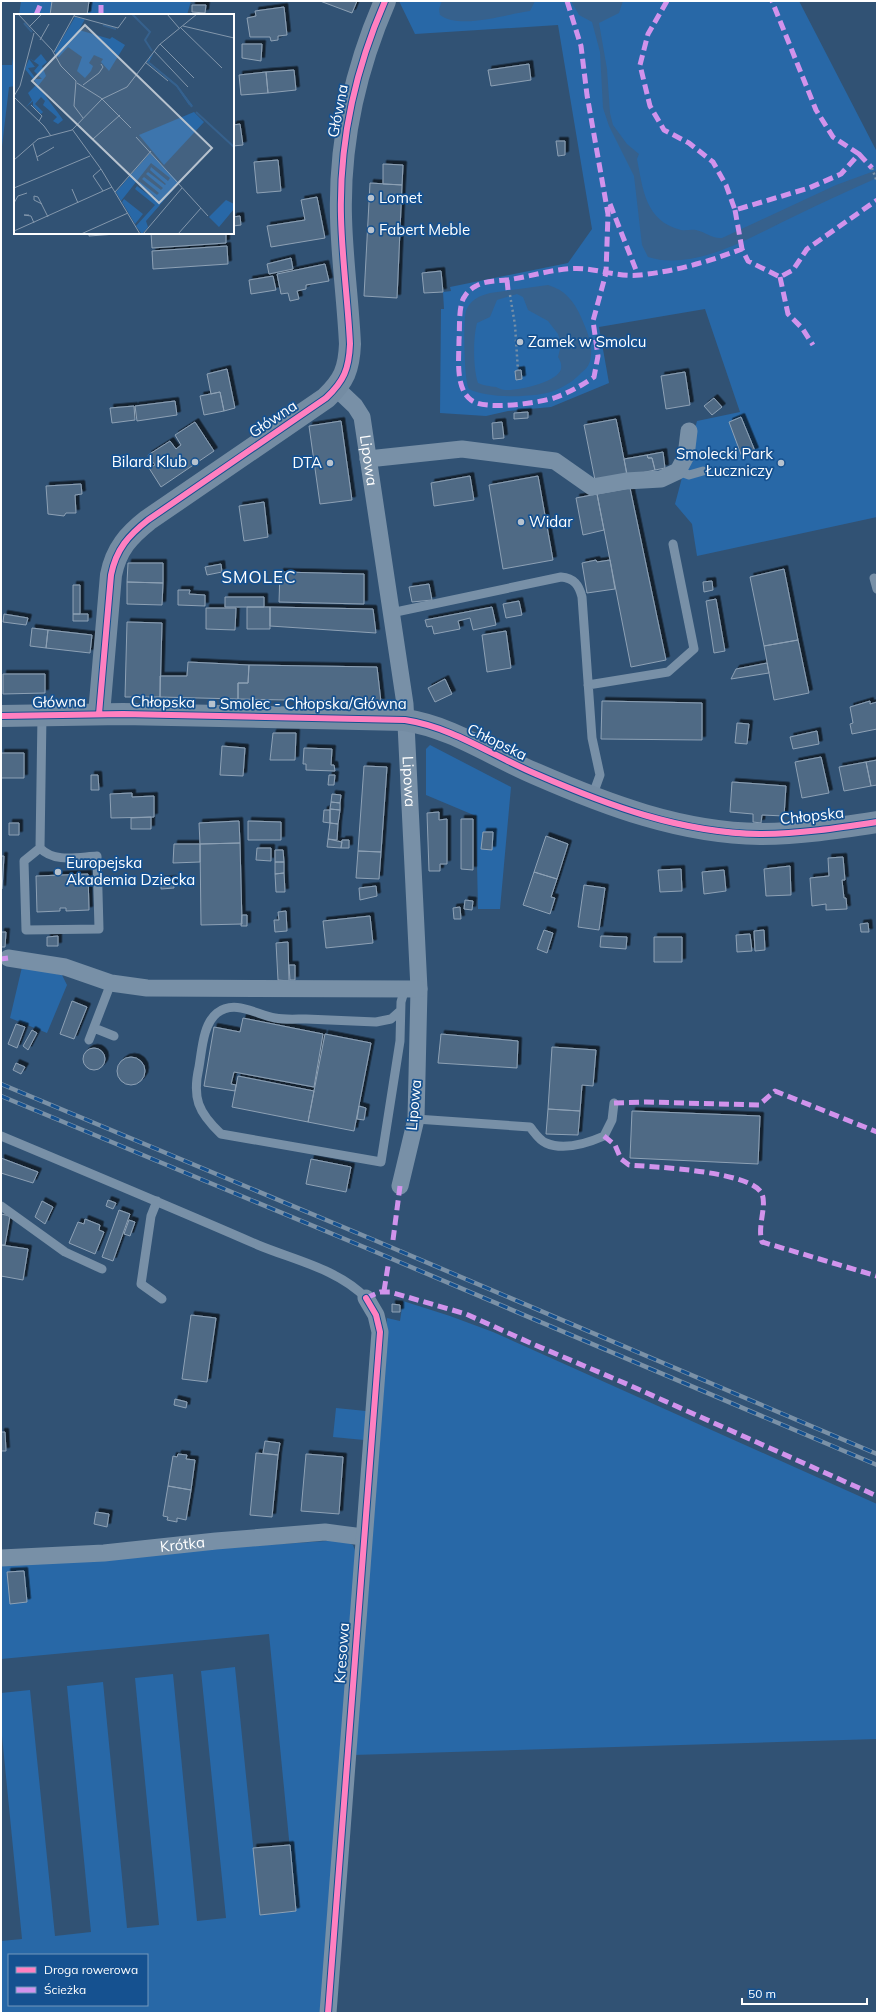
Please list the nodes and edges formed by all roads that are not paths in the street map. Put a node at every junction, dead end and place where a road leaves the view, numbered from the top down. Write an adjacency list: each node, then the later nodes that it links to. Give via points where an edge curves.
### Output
1 (385, 1): 2 (street, Główna, via 361,63 348,120 343,159 341,218 350,349 346,371)
2 (336, 388): 4 (street, Lipowa, via 355,406 362,417); 12 (street, Główna, via 299,417 148,520 123,542 113,563 111,575)
3 (689, 432): 5 (street, via 686,456)
4 (368, 459): 5 (street, via 462,449 555,461 592,487 660,479); 10 (street, Lipowa)
5 (678, 471): 6 (lane, via 689,475)
6 (703, 471)
7 (673, 544): 11 (lane, via 694,650 668,672)
8 (874, 578): 9 (lane)
9 (877, 588)
10 (391, 613): 11 (lane, via 568,577 575,582 582,597); 15 (street, Lipowa, via 405,704)
11 (588, 685): 16 (lane, via 592,738 600,775)
12 (98, 714): 13 (street, Główna); 15 (street, Chłopska)
13 (42, 715): 14 (street, Główna); 18 (lane)
14 (1, 716)
15 (405, 720): 16 (street, Chłopska, via 430,725); 21 (street, Lipowa)
16 (591, 797): 17 (street, Chłopska, via 652,818 733,832 799,832)
17 (877, 822)
18 (40, 848): 18 (lane, via 46,854 55,857 98,856 99,929 26,930 24,861)
19 (8, 958): 20 (street, via 65,967)
20 (111, 983): 21 (street, via 147,988); 23 (lane)
21 (412, 988): 22 (lane); 27 (street, Lipowa)
22 (400, 1011): 22 (lane, via 391,1019 376,1022 275,1018 237,1007 225,1008 217,1012 207,1026 195,1084 195,1094 201,1108 209,1122 221,1134 381,1162 400,1041)
23 (94, 1028): 24 (lane); 25 (lane)
24 (114, 1036)
25 (89, 1040)
26 (614, 1103): 27 (lane, via 612,1120 604,1136 590,1143 561,1146 546,1143 530,1127)
27 (416, 1119): 29 (street, Lipowa)
28 (1, 1136): 30 (lane)
29 (400, 1186)
30 (157, 1202): 33 (lane, via 343,1279 356,1287); 34 (lane, via 151,1216 141,1284)
31 (1, 1206): 32 (lane, via 65,1252)
32 (102, 1268)
33 (366, 1298): 35 (street, Kresowa, via 376,1315 380,1332)
34 (162, 1299)
35 (363, 1537): 36 (street, Krótka, via 325,1532 104,1553); 37 (street, Kresowa)
36 (1, 1558)
37 (328, 2013)

